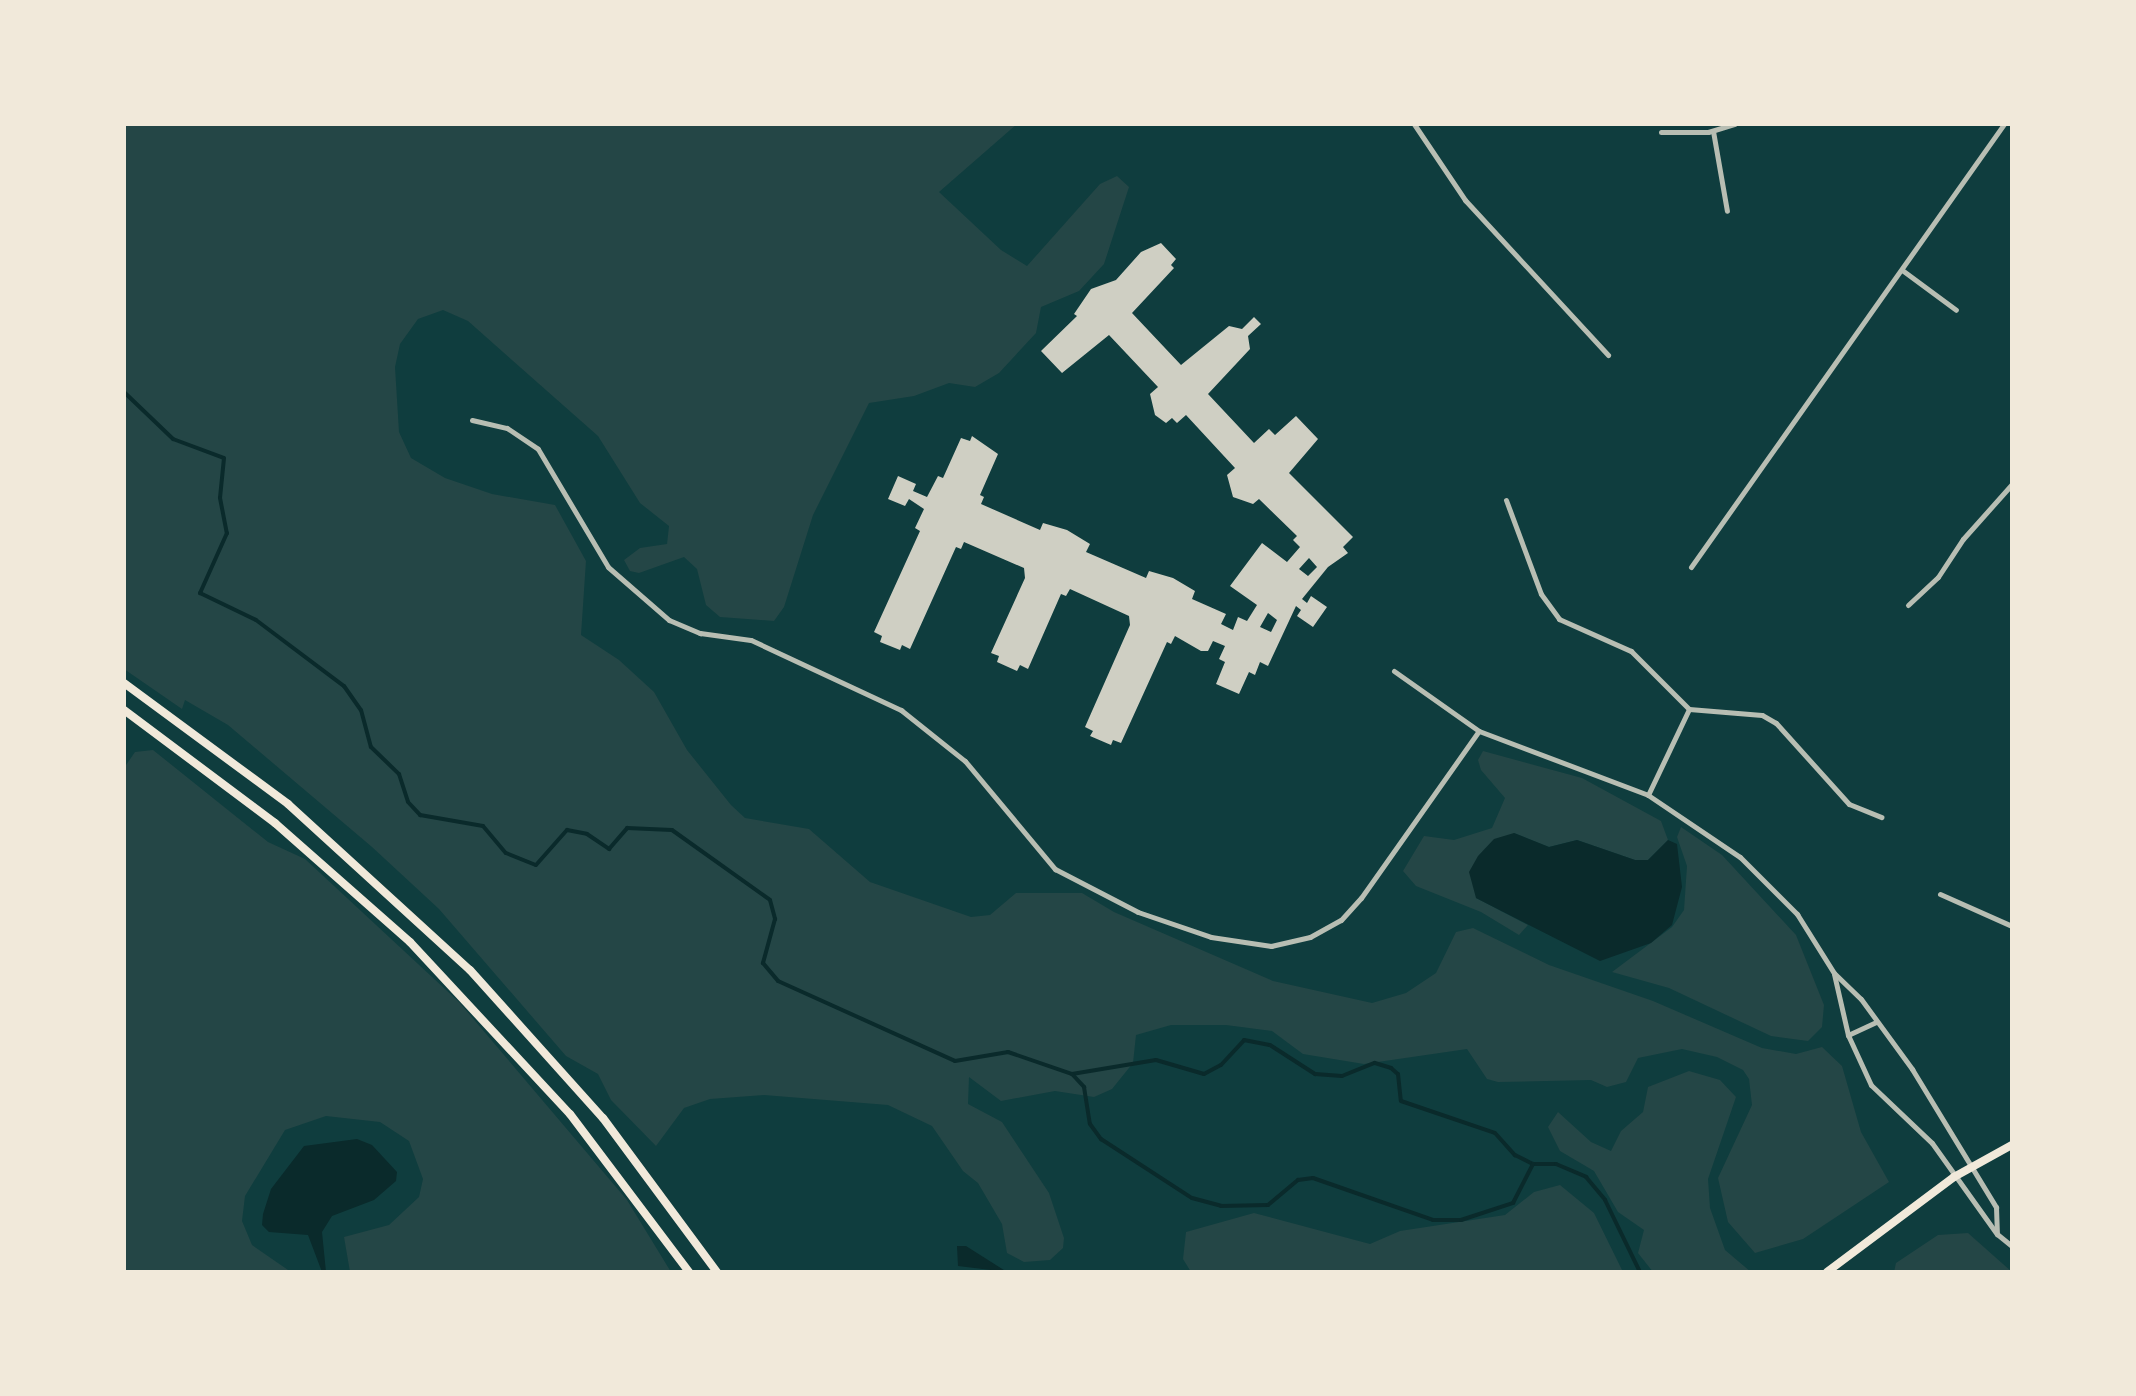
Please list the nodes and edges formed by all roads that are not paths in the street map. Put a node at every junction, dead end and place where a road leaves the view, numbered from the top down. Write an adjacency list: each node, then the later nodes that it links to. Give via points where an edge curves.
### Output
1 (1414, 124): 9 (street, via 1465,200)
2 (1735, 124): 4 (street)
3 (2004, 124): 7 (street)
4 (1713, 131): 5 (street); 6 (street)
5 (1661, 132)
6 (1727, 211)
7 (1902, 270): 8 (street); 13 (street)
8 (1956, 310)
9 (1608, 355)
10 (472, 420): 19 (street, via 507,428 538,449 605,564 669,620 700,633 751,640 901,710 959,755 1055,869 1138,912 1211,937 1271,946 1310,937 1341,920)
11 (2012, 484): 14 (street, via 1987,508 1938,577)
12 (1506, 500): 17 (street, via 1548,607 1571,626 1631,651)
13 (1691, 567)
14 (1908, 605)
15 (1394, 671): 19 (street)
16 (124, 683): 33 (main road, via 288,804 470,970 603,1118)
17 (1689, 709): 20 (street); 21 (street, via 1753,714 1776,723 1849,804)
18 (124, 710): 32 (main road, via 275,823 410,942 570,1114)
19 (1479, 731): 20 (street)
20 (1648, 795): 24 (street, via 1718,838 1752,868 1797,914)
21 (1881, 817)
22 (1940, 894): 23 (street)
23 (2012, 926)
24 (1834, 973): 25 (street); 26 (street)
25 (1876, 1022): 26 (street); 28 (street)
26 (1848, 1035): 29 (street, via 1871,1085 1932,1143)
27 (2012, 1145): 28 (main road)
28 (1971, 1167): 29 (main road); 30 (street, via 1996,1207)
29 (1954, 1177): 30 (street); 34 (main road)
30 (1997, 1234): 31 (street)
31 (2012, 1246)
32 (689, 1272)
33 (717, 1272)
34 (1827, 1272)

